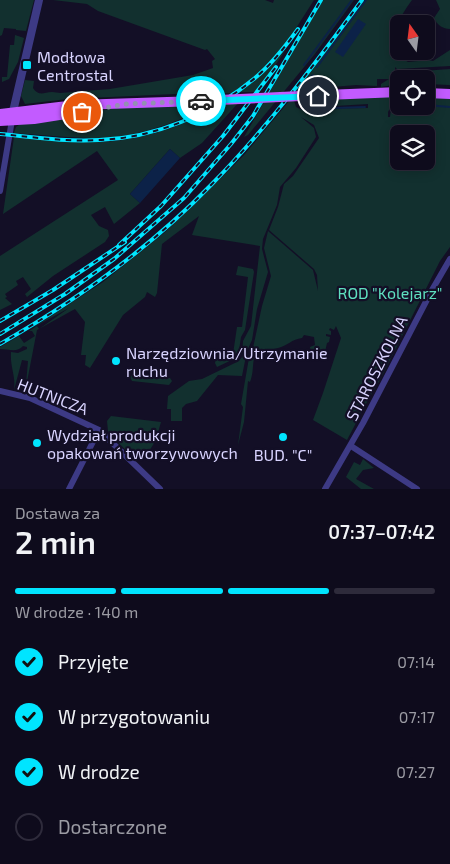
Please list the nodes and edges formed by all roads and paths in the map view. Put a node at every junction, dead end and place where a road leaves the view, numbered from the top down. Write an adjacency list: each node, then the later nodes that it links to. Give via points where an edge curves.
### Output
1 (39, 0): 6 (street)
2 (390, 92): 6 (main road, bridge, via 76,105)
3 (435, 93): 4 (main road)
4 (450, 94)
5 (0, 114): 6 (main road)
6 (12, 116): 7 (main road); 8 (street)
7 (0, 120)
8 (0, 191)
9 (450, 259): 12 (street, STAROSZKOLNA)
10 (0, 391): 11 (street, HUTNICZA, via 30,398)
11 (99, 430): 13 (street); 14 (street, HUTNICZA)
12 (351, 446): 15 (street, STAROSZKOLNA); 16 (street)
13 (69, 489)
14 (160, 489)
15 (325, 489)
16 (417, 489)

